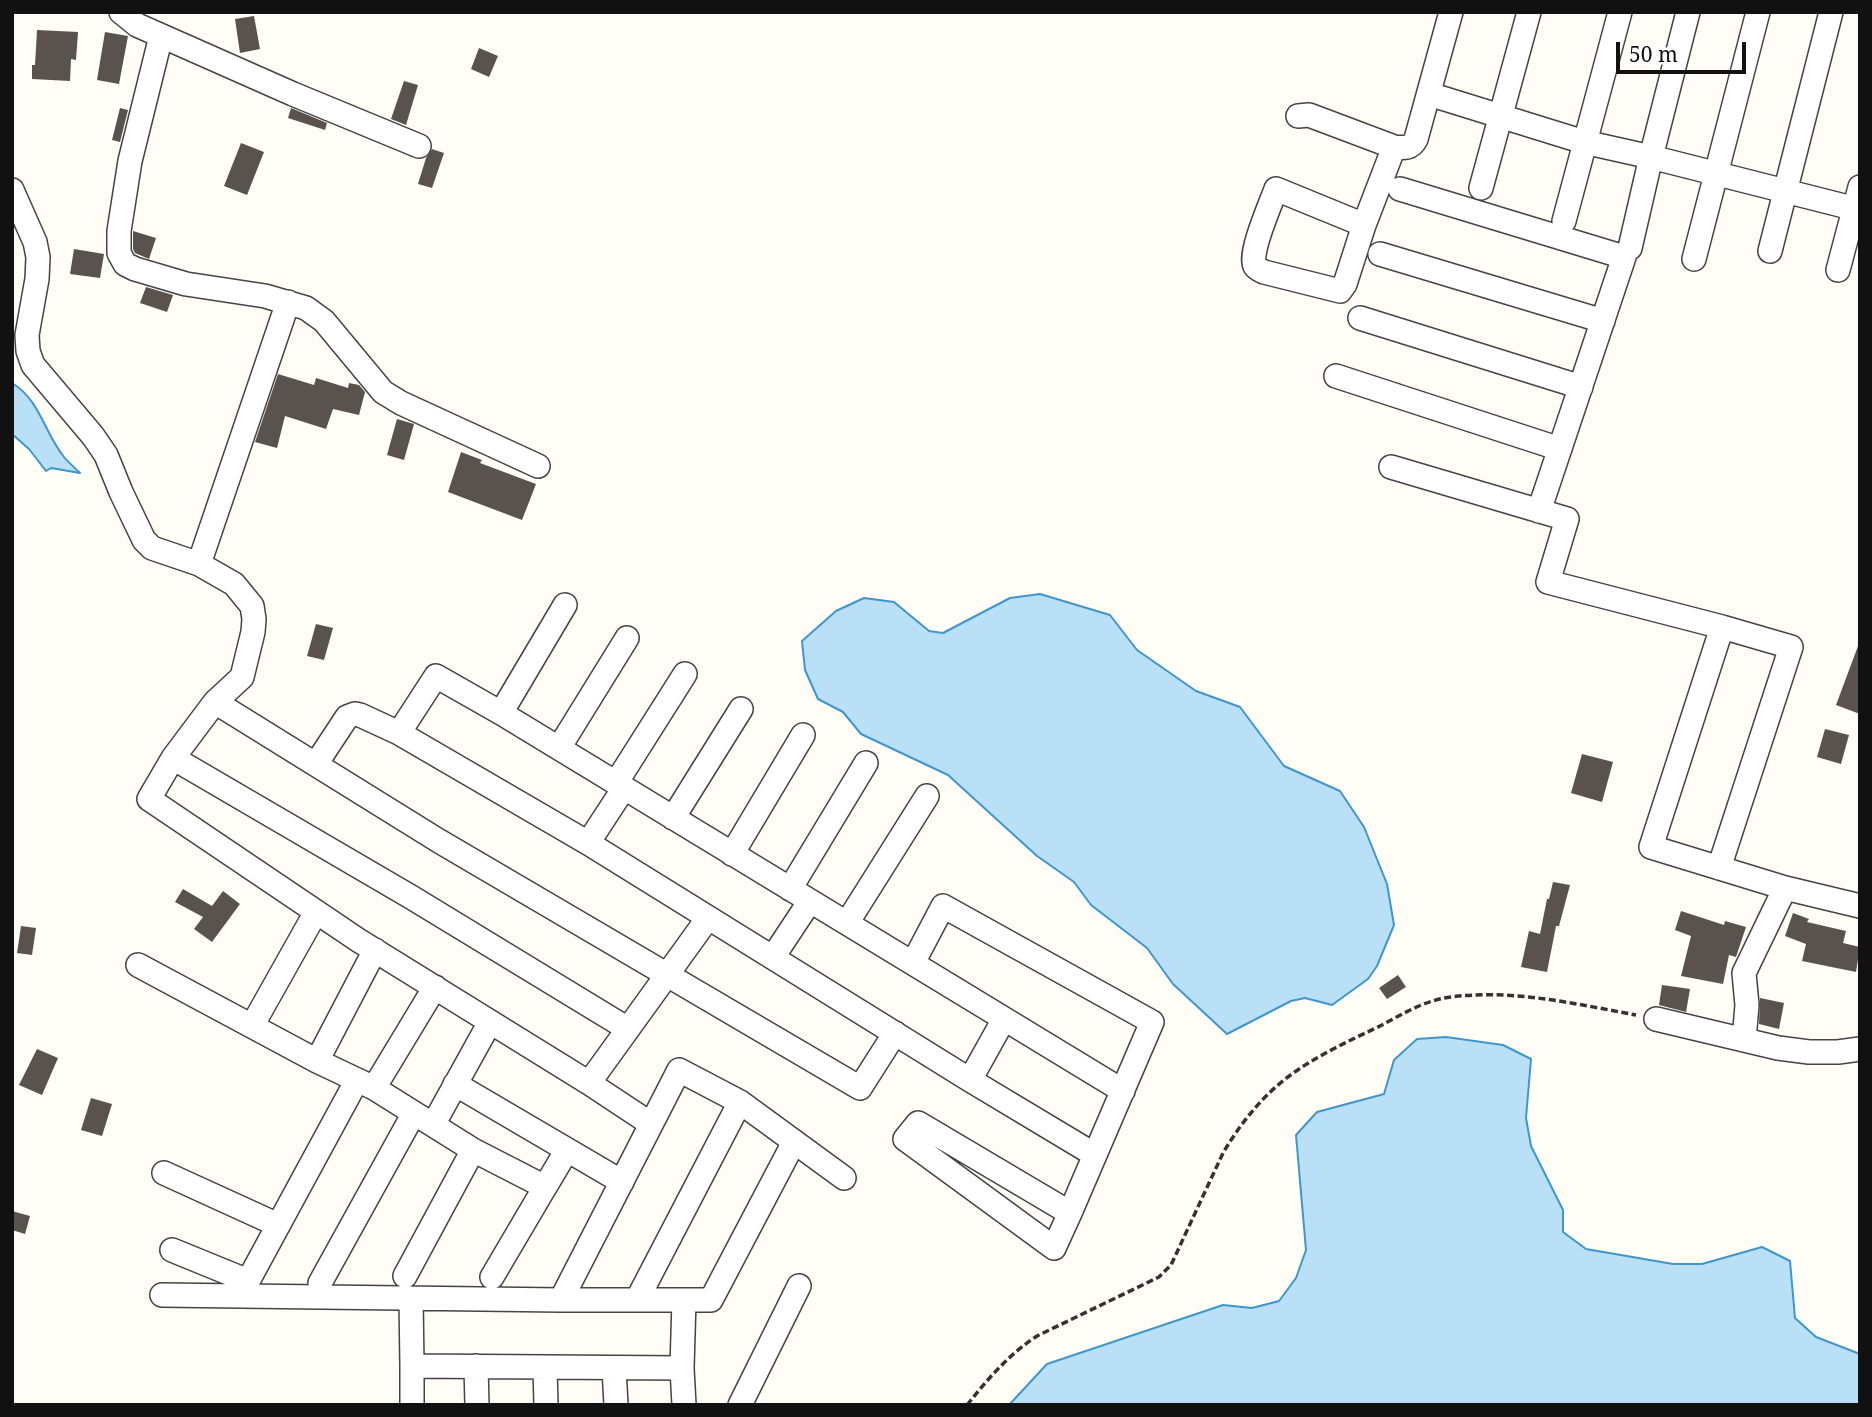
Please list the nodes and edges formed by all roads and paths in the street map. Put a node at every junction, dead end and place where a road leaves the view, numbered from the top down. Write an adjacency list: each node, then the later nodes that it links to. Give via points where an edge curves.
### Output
1 (121, 12): 8 (street)
2 (1451, 12): 9 (street)
3 (1529, 12): 11 (street)
4 (1620, 12): 12 (street)
5 (1688, 12): 15 (street)
6 (1758, 12): 16 (street)
7 (1831, 12): 20 (street)
8 (161, 36): 13 (street); 29 (street, via 130,161 118,231 119,253 125,264 135,269 186,284)
9 (1429, 94): 11 (street); 14 (street, via 1413,144)
10 (1298, 116): 14 (street, via 1309,115)
11 (1501, 116): 12 (street); 17 (street)
12 (1584, 142): 15 (street); 22 (street)
13 (419, 146)
14 (1394, 147): 23 (street)
15 (1651, 157): 16 (street); 24 (street)
16 (1716, 174): 20 (street); 27 (street)
17 (1481, 188)
18 (1401, 189): 31 (street, via 1624,257)
19 (12, 190): 38 (street, via 38,257 27,335 33,365 106,455 144,540 152,548)
20 (1785, 191): 21 (street); 25 (street)
21 (1858, 202): 28 (street)
22 (1564, 221)
23 (1364, 225): 23 (street, via 1276,189 1254,250 1254,265 1264,272 1340,291)
24 (1630, 248)
25 (1770, 251)
26 (1380, 254): 31 (street)
27 (1694, 259)
28 (1838, 270)
29 (288, 302): 35 (street, via 324,321 383,392); 38 (street)
30 (1360, 318): 33 (street)
31 (1603, 321): 33 (street)
32 (1336, 376): 34 (street)
33 (1581, 387): 34 (street)
34 (1560, 449): 37 (street)
35 (538, 466)
36 (1391, 467): 37 (street)
37 (1539, 511): 40 (street, via 1567,519 1548,582)
38 (199, 564): 43 (street, via 233,584 252,606 254,619 242,677)
39 (565, 605): 45 (street)
40 (1722, 626): 57 (street, via 1651,847); 57 (street, via 1791,647)
41 (627, 638): 48 (street)
42 (685, 674): 52 (street)
43 (215, 702): 49 (street); 51 (street)
44 (741, 709): 54 (street)
45 (501, 713): 46 (street, via 436,676); 48 (street)
46 (399, 733): 51 (street, via 351,715); 55 (street)
47 (803, 735): 56 (street)
48 (559, 748): 52 (street)
49 (173, 758): 62 (street, via 149,799); 75 (street)
50 (866, 763): 59 (street)
51 (316, 764): 69 (street)
52 (620, 786): 54 (street); 55 (street)
53 (927, 796): 64 (street)
54 (673, 818): 56 (street)
55 (588, 844): 63 (street)
56 (732, 853): 59 (street)
57 (1719, 868): 58 (street)
58 (1785, 888): 61 (street); 77 (street, via 1744,973)
59 (790, 889): 60 (street)
60 (810, 901): 64 (street); 66 (street)
61 (1860, 906)
62 (316, 912): 65 (street); 74 (street)
63 (708, 918): 66 (street); 69 (street)
64 (847, 923): 67 (street)
65 (375, 950): 70 (street); 79 (street)
66 (773, 957): 76 (street)
67 (913, 963): 71 (street); 84 (street, via 943,906 1152,1023)
68 (138, 965): 74 (street)
69 (667, 975): 75 (street); 76 (street, via 860,1088)
70 (435, 987): 73 (street); 82 (street)
71 (1004, 1019): 80 (street); 84 (street)
72 (1656, 1019): 77 (street); 119 (path, via 1549,999 1450,997 1414,1008 1318,1058 1284,1080 1232,1137 1171,1265 1159,1277 1037,1336 998,1367)
73 (490, 1022): 81 (street); 83 (street)
74 (253, 1026): 79 (street)
75 (628, 1028): 81 (street)
76 (895, 1033): 80 (street)
77 (1744, 1040): 78 (street, via 1810,1052)
78 (1860, 1049)
79 (317, 1061): 82 (street)
80 (970, 1080): 91 (street)
81 (589, 1083): 87 (street)
82 (366, 1084): 86 (street); 97 (street)
83 (455, 1084): 86 (street); 90 (street)
84 (1122, 1091): 91 (street)
85 (740, 1102): 87 (street, via 679,1070); 88 (street); 105 (street)
86 (424, 1119): 89 (street); 100 (street)
87 (651, 1124): 94 (street)
88 (794, 1142): 93 (street); 107 (street)
89 (473, 1150): 95 (street); 102 (street)
90 (567, 1150): 94 (street); 95 (street)
91 (1095, 1155): 96 (street)
92 (164, 1173): 97 (street)
93 (844, 1178)
94 (622, 1182): 104 (street)
95 (545, 1186): 99 (street)
96 (1070, 1213): 96 (street, via 918,1123 905,1139 1054,1248)
97 (278, 1225): 98 (street, via 248,1281)
98 (172, 1250)
99 (492, 1277)
100 (320, 1283)
101 (799, 1286): 118 (street)
102 (408, 1287): 103 (street); 104 (street); 109 (street)
103 (162, 1294)
104 (561, 1300): 105 (street)
105 (637, 1300): 106 (street)
106 (684, 1300): 107 (street); 108 (street)
107 (711, 1300): 108 (street)
108 (682, 1362): 112 (street); 117 (street)
109 (412, 1366): 110 (street); 113 (street)
110 (475, 1366): 111 (street); 114 (street)
111 (545, 1367): 112 (street); 115 (street)
112 (614, 1367): 116 (street)
113 (412, 1405)
114 (477, 1405)
115 (546, 1405)
116 (616, 1405)
117 (684, 1405)
118 (740, 1405)
119 (967, 1405)

